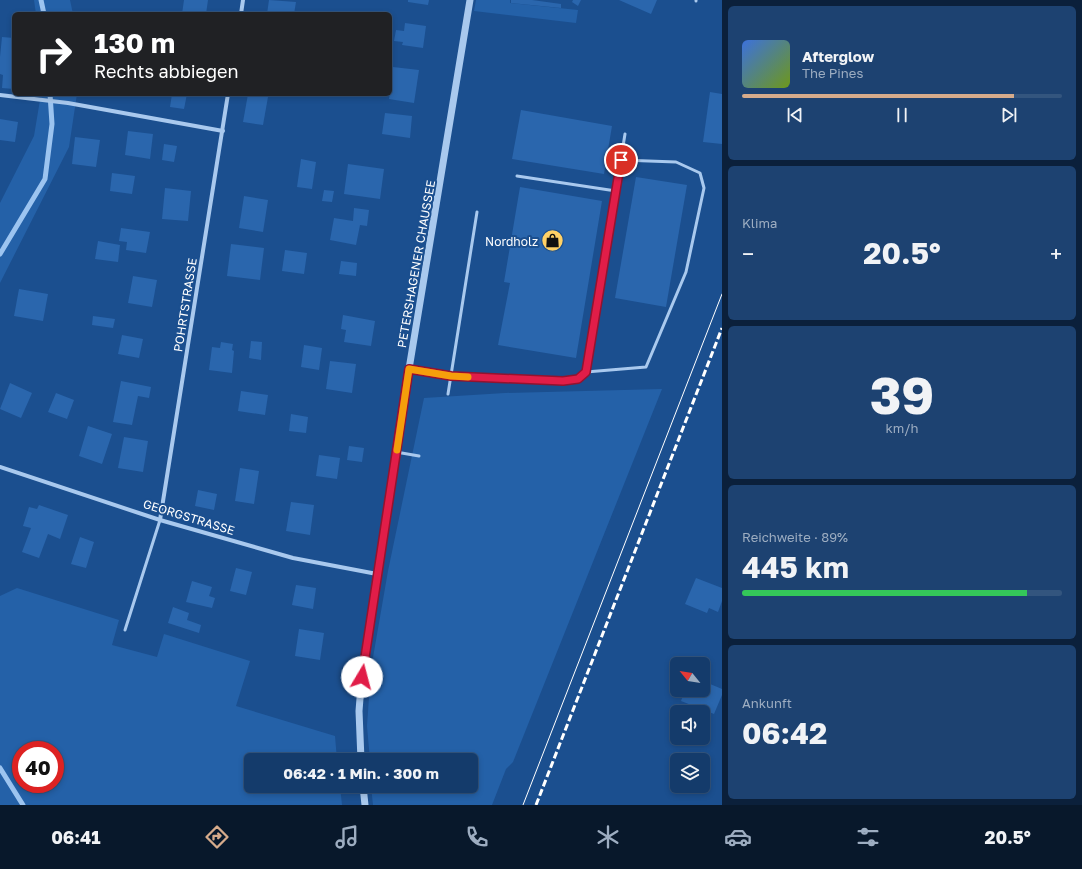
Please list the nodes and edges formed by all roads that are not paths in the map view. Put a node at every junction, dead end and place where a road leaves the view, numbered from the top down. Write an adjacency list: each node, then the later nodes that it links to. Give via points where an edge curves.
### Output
1 (243, 0): 3 (street)
2 (470, 0): 12 (street, PETERSHAGENER CHAUSSEE)
3 (241, 12)
4 (0, 95): 6 (street, via 68,103)
5 (228, 96): 6 (street, POHRTSTRASSE)
6 (224, 131): 19 (street, POHRTSTRASSE)
7 (625, 134): 8 (lane)
8 (621, 160): 10 (lane); 13 (lane, via 676,162 700,173 704,188 686,272 646,366)
9 (517, 176): 10 (lane)
10 (616, 191): 13 (lane)
11 (477, 212): 14 (lane)
12 (409, 369): 14 (lane); 16 (street, PETERSHAGENER CHAUSSEE)
13 (586, 372): 14 (lane, via 578,379 563,381)
14 (451, 376): 15 (lane)
15 (448, 394)
16 (396, 452): 17 (lane); 20 (street, PETERSHAGENER CHAUSSEE)
17 (419, 456)
18 (0, 467): 19 (street, GEORGSTRASSE)
19 (160, 520): 20 (street, GEORGSTRASSE, via 293,558); 21 (lane)
20 (377, 574): 22 (street, PETERSHAGENER CHAUSSEE, via 360,698)
21 (126, 630)
22 (361, 753)
23 (364, 793): 24 (street)
24 (365, 805)

